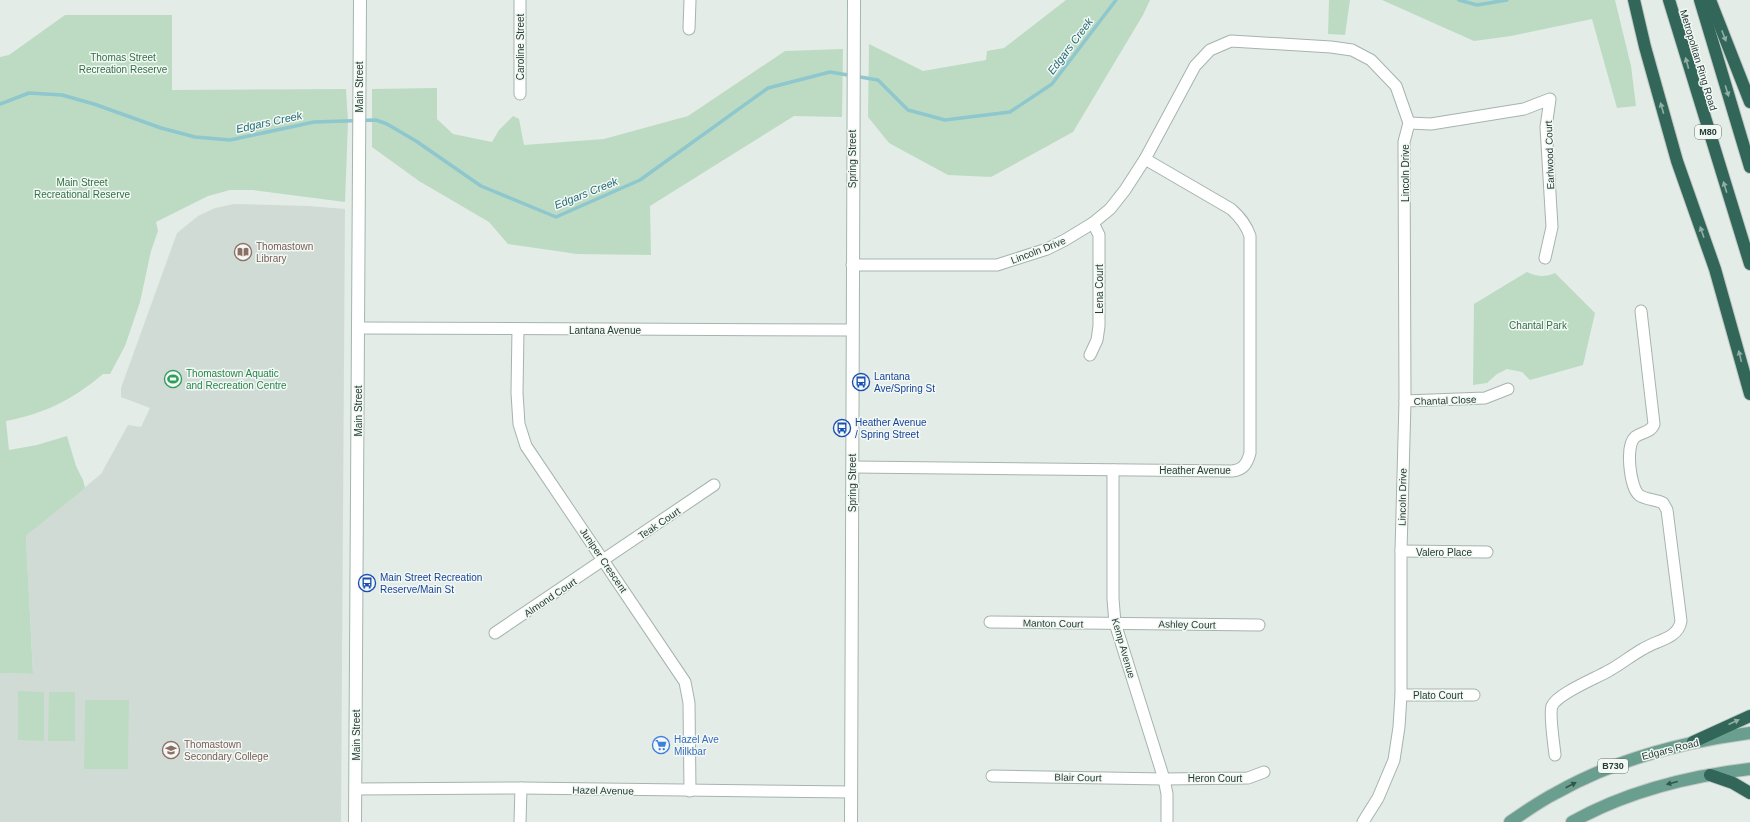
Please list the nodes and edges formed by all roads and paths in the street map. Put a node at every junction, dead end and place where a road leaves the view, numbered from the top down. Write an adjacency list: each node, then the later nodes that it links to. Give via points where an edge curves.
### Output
1 (360, 0): 20 (street, Main Street)
2 (520, 0): 10 (street, Caroline Street)
3 (690, 0): 9 (street)
4 (854, 0): 18 (street, Spring Street)
5 (1634, 0): 25 (highway, one-way to 5, via 1720,284 1675,154)
6 (1669, 0): 17 (highway, Metropolitan Ring Road / M80, one-way to 6)
7 (1700, 0): 14 (highway, Metropolitan Ring Road, one-way to 14)
8 (1710, 0): 11 (highway, one-way to 11)
9 (689, 29)
10 (520, 94)
11 (1750, 102)
12 (1409, 123): 13 (street, Lincoln Drive, via 1396,86 1371,60 1352,50 1331,46 1231,41 1210,50 1194,66); 16 (street, Earlwood Court, via 1431,124 1524,108 1550,99 1546,126 1552,227); 26 (street, Lincoln Drive, via 1404,142)
13 (1145, 159): 15 (street, Lincoln Drive, via 1110,209); 28 (street, Heather Avenue, via 1231,209 1247,227 1251,248 1250,453 1244,466 1232,471)
14 (1750, 167)
15 (1093, 223): 18 (street, Lincoln Drive, via 1047,248 997,265); 23 (street, Lena Court, via 1099,235 1099,326 1097,340)
16 (1544, 258)
17 (1750, 264)
18 (852, 265): 22 (street, Spring Street)
19 (1641, 311): 42 (street, via 1654,424 1651,429 1635,437 1629,447 1629,453 1635,491 1642,497 1663,503 1667,510 1680,627 1673,635 1644,648 1555,702 1551,710)
20 (358, 328): 21 (street, Lantana Avenue); 49 (street, Main Street)
21 (518, 329): 22 (street, Lantana Avenue); 32 (street, Juniper Crescent, via 518,416 526,446)
22 (852, 330): 27 (street, Spring Street)
23 (1090, 355)
24 (1508, 389): 26 (street, Chantal Close, via 1485,398)
25 (1750, 394)
26 (1404, 401): 30 (street, Lincoln Drive)
27 (852, 468): 28 (street, Heather Avenue); 51 (street, Spring Street)
28 (1113, 470): 34 (street, Kemp Avenue)
29 (714, 485): 32 (street, Teak Court)
30 (1401, 552): 31 (street, Valero Place); 37 (street, Lincoln Drive)
31 (1487, 552)
32 (604, 561): 36 (street, Almond Court); 50 (street, Juniper Crescent, via 685,682 689,703)
33 (990, 622): 34 (street, Manton Court)
34 (1115, 623): 35 (street, Ashley Court); 47 (street, Kemp Avenue)
35 (1259, 625)
36 (495, 633)
37 (1402, 695): 38 (street, Plato Court); 57 (street, Lincoln Drive, via 1394,760 1378,798)
38 (1474, 695)
39 (1750, 716): 41 (highway, one-way to 39)
40 (1750, 733): 41 (main road, Edgars Road / B730)
41 (1693, 742): 58 (main road, Edgars Road / B730, one-way to 41, via 1556,793 1595,774 1643,755)
42 (1555, 755)
43 (1750, 768): 45 (main road)
44 (1264, 772): 47 (street, Heron Court, via 1248,778)
45 (1710, 775): 52 (highway, via 1733,783); 59 (main road, one-way to 59, via 1648,790 1602,807)
46 (992, 776): 47 (street, Blair Court)
47 (1164, 779): 56 (street, Kemp Avenue)
48 (521, 788): 49 (street, Hazel Avenue); 50 (street, Hazel Avenue); 54 (street)
49 (356, 789): 53 (street, Main Street)
50 (690, 791): 51 (street, Hazel Avenue)
51 (851, 792): 55 (street, Spring Street)
52 (1750, 793)
53 (356, 822)
54 (520, 822)
55 (851, 822)
56 (1167, 822)
57 (1363, 822)
58 (1510, 822)
59 (1572, 822)

